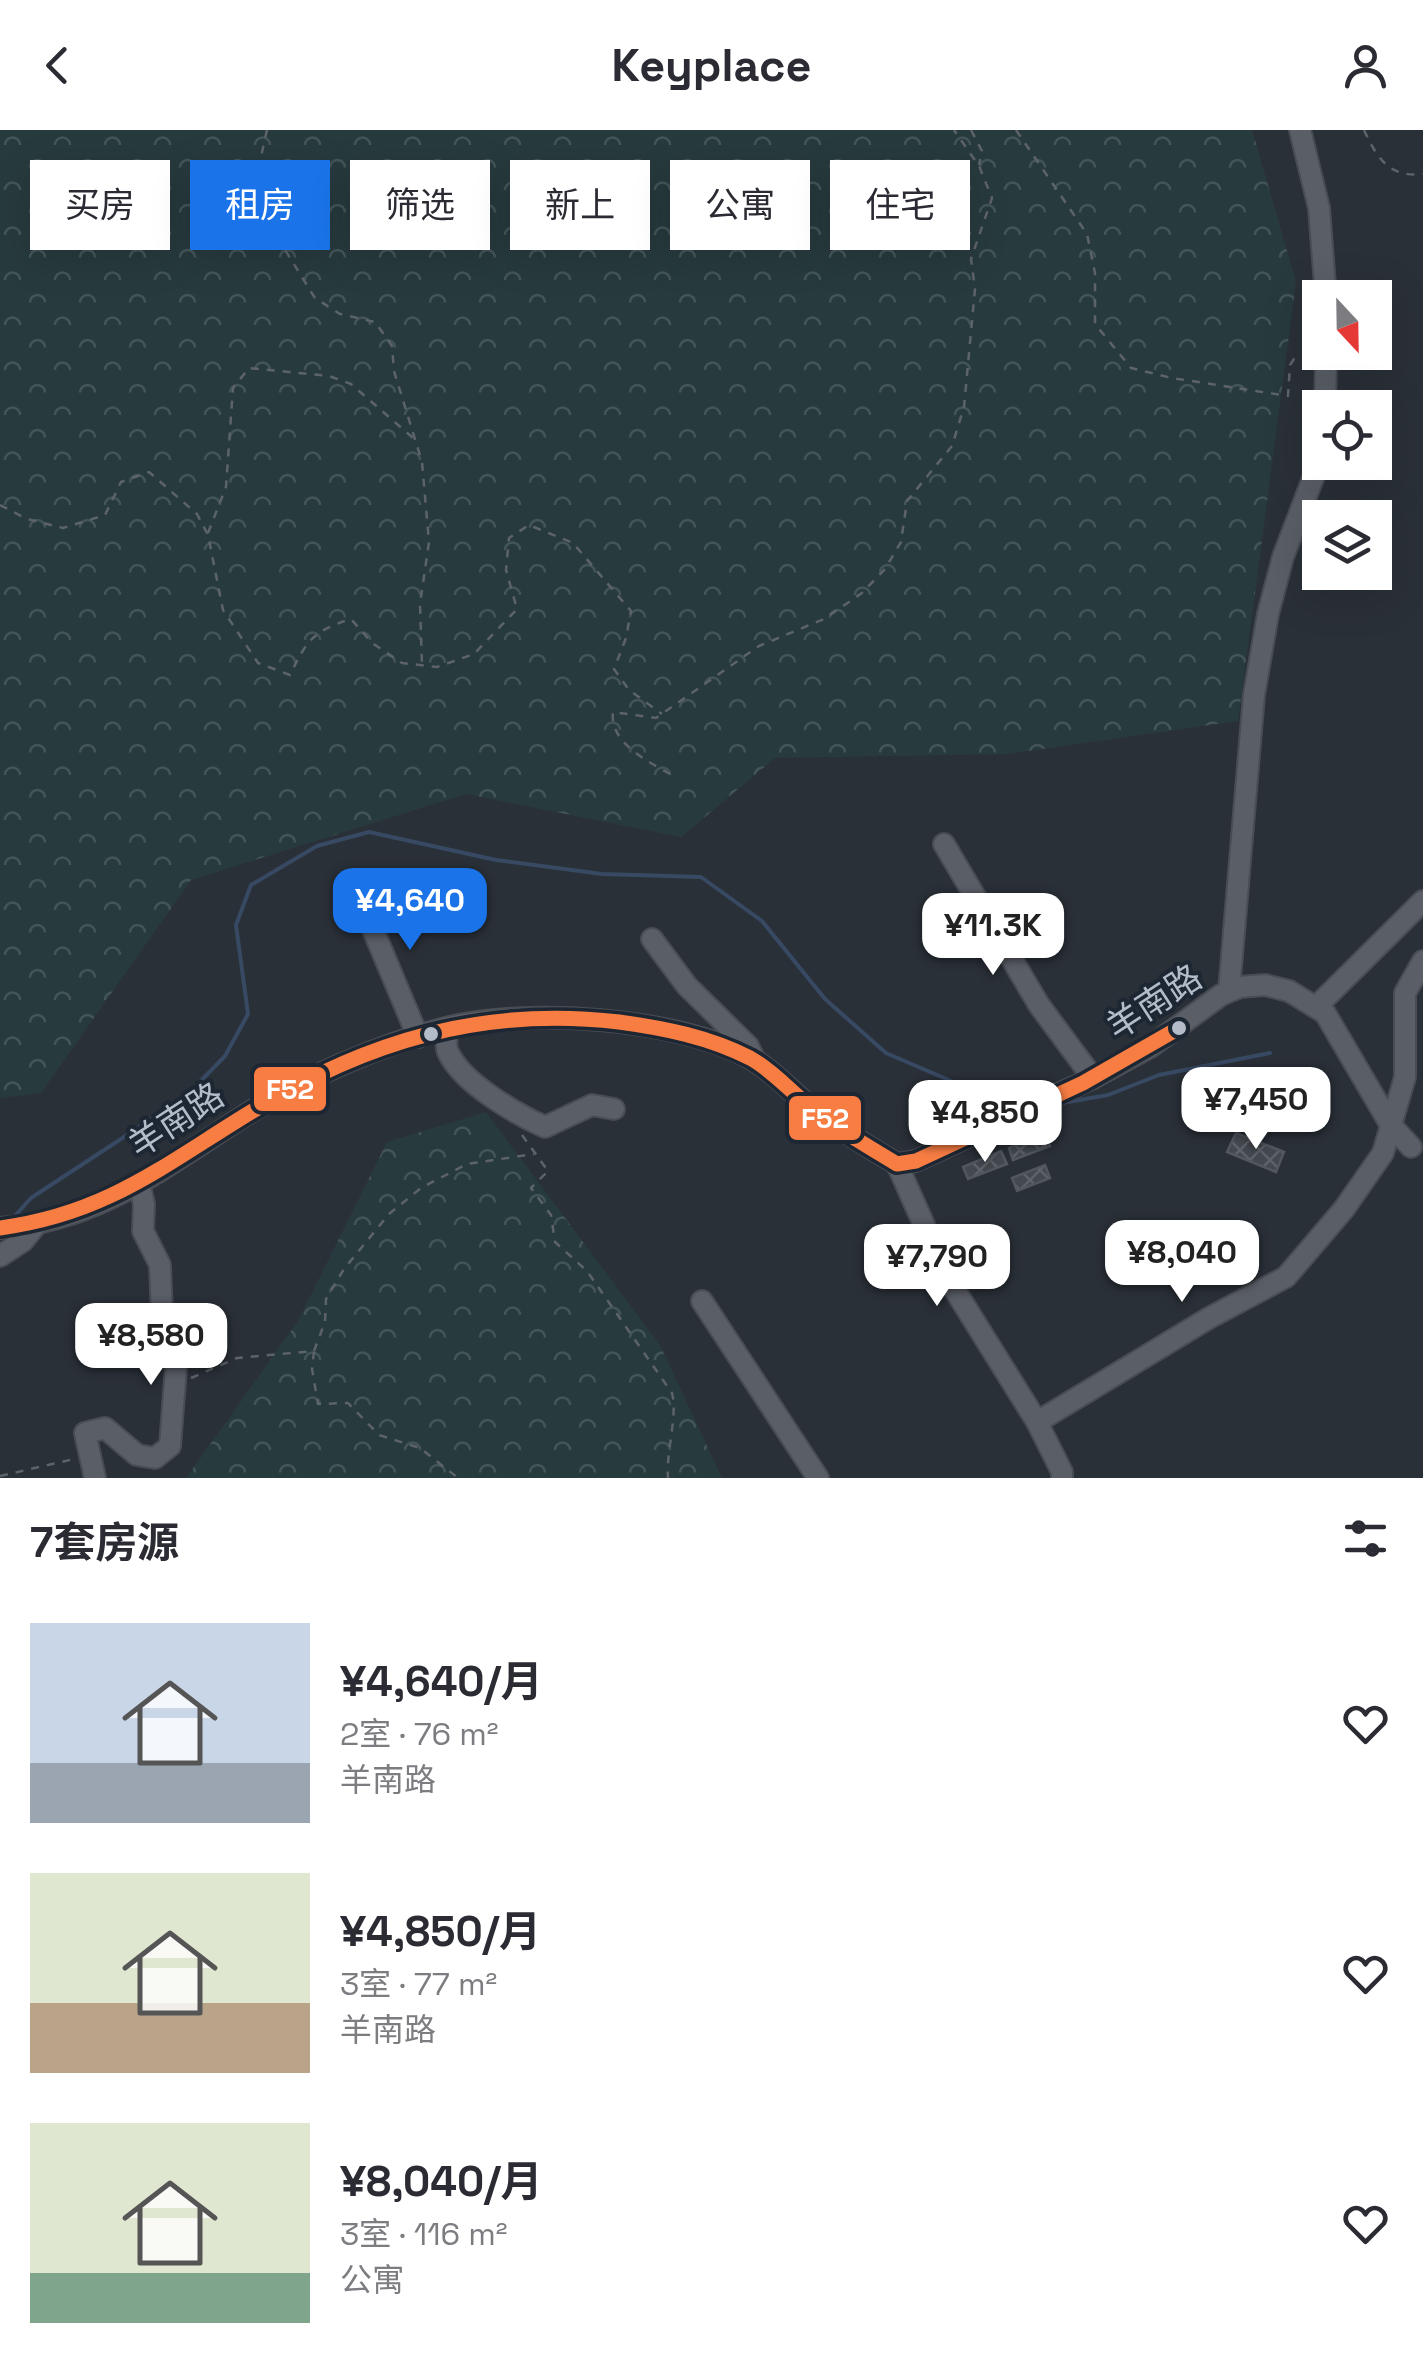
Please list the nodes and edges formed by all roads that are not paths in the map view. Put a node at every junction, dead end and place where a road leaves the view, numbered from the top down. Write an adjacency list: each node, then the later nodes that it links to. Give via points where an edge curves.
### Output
1 (1300, 130): 2 (street, via 1319,208)
2 (1325, 280)
3 (1312, 480): 9 (street, via 1283,557 1257,679)
4 (944, 844): 14 (street, via 1038,1006)
5 (356, 889): 12 (street)
6 (1423, 901): 10 (street)
7 (652, 939): 13 (street)
8 (1423, 962): 16 (street, via 1405,993 1405,1077)
9 (1229, 991): 10 (street, 羊南路, via 1265,985); 14 (street, 羊南路)
10 (1317, 1006): 16 (street)
11 (447, 1028): 12 (street, 羊南路); 13 (street, 羊南路, via 557,1019 622,1023 713,1040); 15 (street, via 447,1051 508,1110 545,1127 592,1105)
12 (418, 1038): 19 (street, 羊南路, via 297,1085)
13 (755, 1060): 18 (street, 羊南路, via 819,1114)
14 (1093, 1078): 18 (street, 羊南路)
15 (614, 1109)
16 (1390, 1124): 17 (street); 24 (street, via 1364,1181 1286,1277)
17 (1411, 1147)
18 (897, 1164): 24 (street, via 948,1278)
19 (139, 1183): 20 (street, 羊南路, via 71,1217); 25 (street, via 143,1231 160,1265 163,1340 176,1367 170,1446 155,1458 137,1454 105,1428 84,1433)
20 (32, 1226): 21 (street, 羊南路); 22 (street, via 24,1241)
21 (0, 1228)
22 (0, 1256)
23 (702, 1301): 26 (street)
24 (1038, 1422): 27 (street)
25 (95, 1478)
26 (818, 1478)
27 (1062, 1478)

